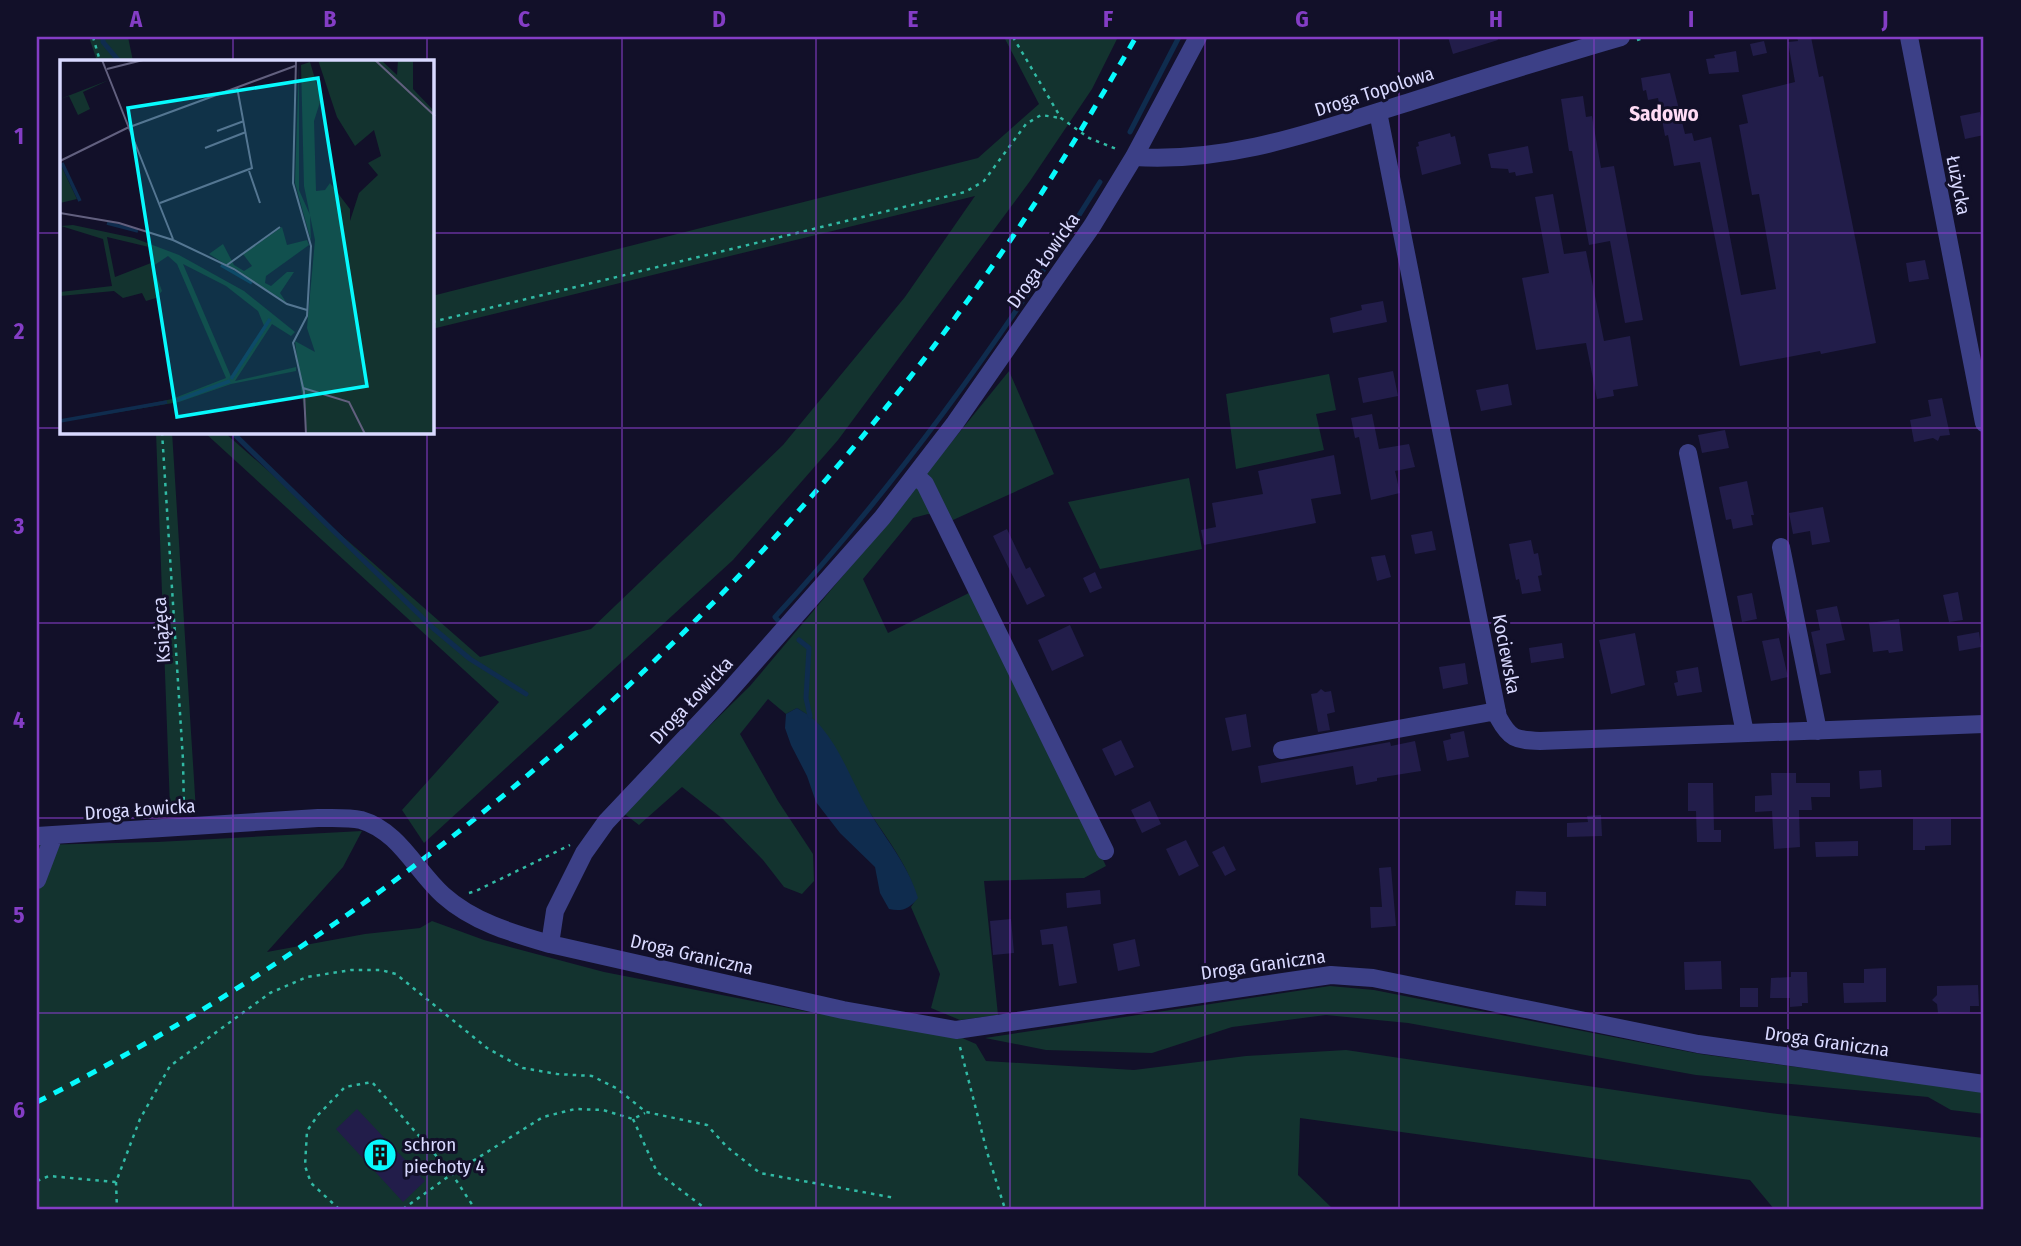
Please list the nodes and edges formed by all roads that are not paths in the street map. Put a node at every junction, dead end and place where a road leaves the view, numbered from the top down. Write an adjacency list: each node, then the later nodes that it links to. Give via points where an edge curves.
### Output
1 (1198, 37): 5 (street, Droga Łowicka)
2 (1621, 37): 4 (street, Droga Topolowa)
3 (1909, 37): 6 (street, Łużycka)
4 (1378, 111): 5 (street, Droga Topolowa, via 1219,155); 10 (street, Kociewska)
5 (1134, 157): 8 (street, Droga Łowicka, via 1092,226)
6 (1984, 423)
7 (1688, 453): 13 (street)
8 (915, 475): 16 (street, via 925,484); 18 (street, Droga Łowicka, via 722,699 606,822 584,853 555,911)
9 (1782, 547): 12 (street)
10 (1497, 712): 13 (street, Kociewska, via 1505,730 1525,740); 14 (street)
11 (1984, 724): 12 (street, Kociewska)
12 (1818, 731): 13 (street, Kociewska)
13 (1745, 733)
14 (1282, 750)
15 (45, 836): 17 (street); 18 (street, Droga Łowicka, via 318,818 363,821 385,832 444,896 484,922)
16 (1105, 850)
17 (37, 880)
18 (550, 944): 19 (street, Droga Graniczna, via 843,1010 956,1030 1331,975 1373,978 1698,1044)
19 (1984, 1084)

